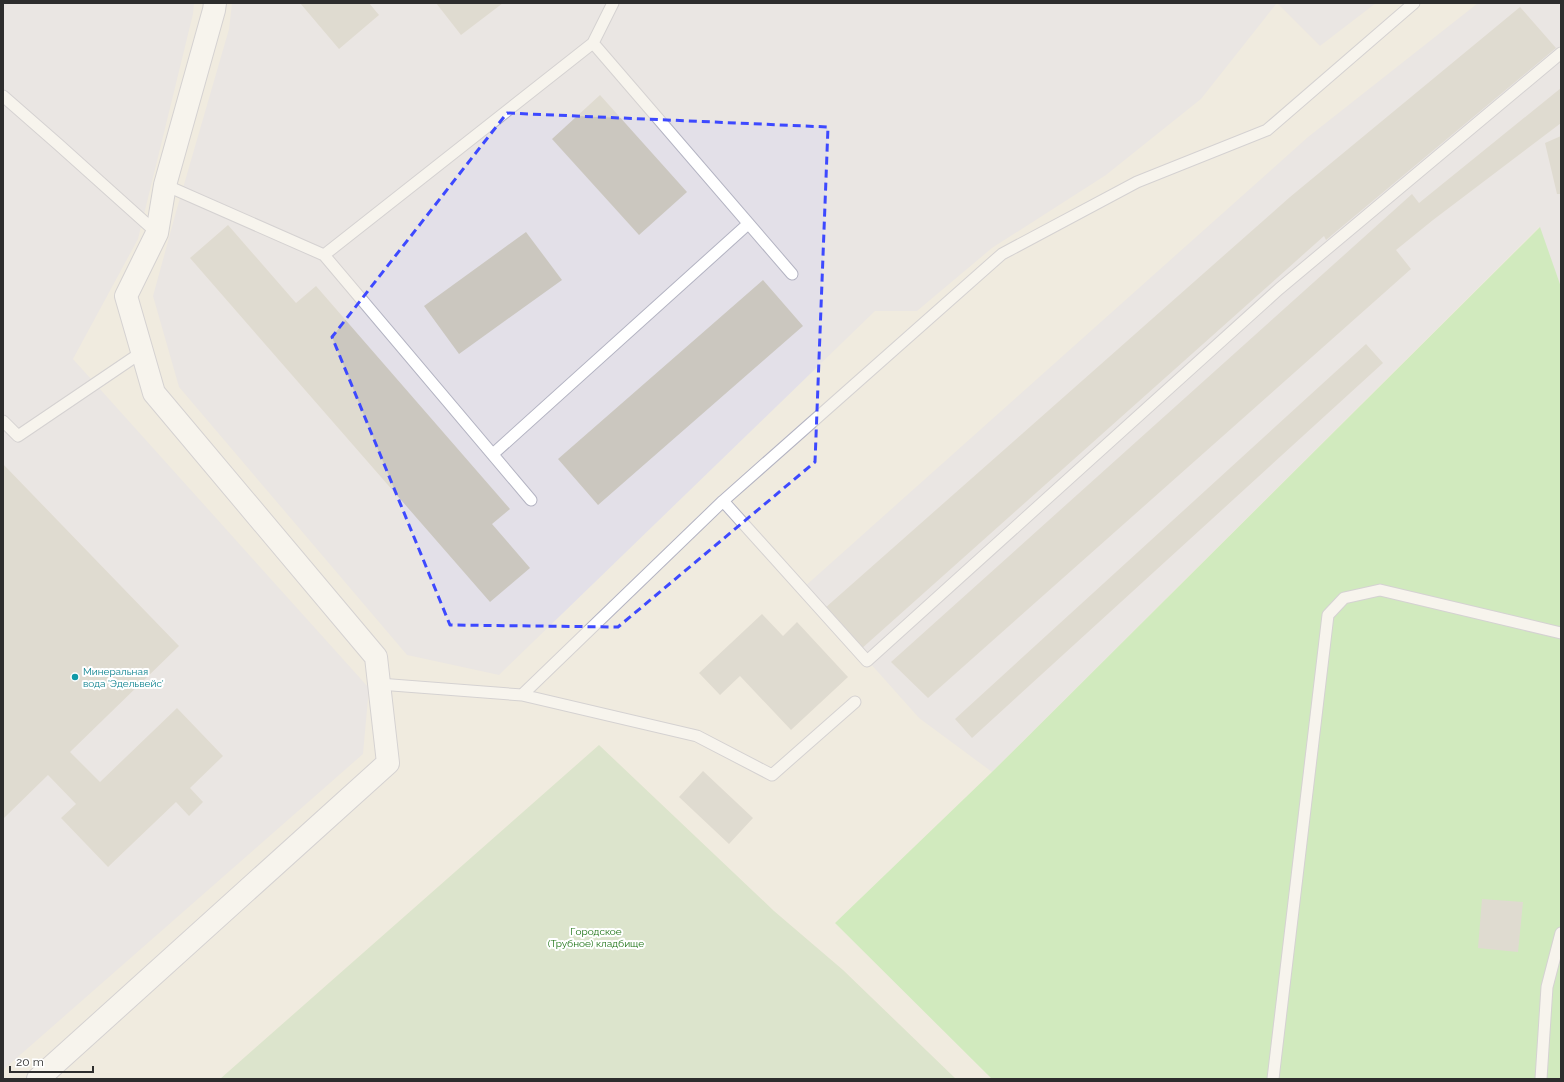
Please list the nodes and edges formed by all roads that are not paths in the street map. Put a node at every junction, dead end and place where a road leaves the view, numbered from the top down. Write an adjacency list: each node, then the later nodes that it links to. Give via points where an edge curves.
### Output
1 (215, 3): 7 (street)
2 (613, 3): 4 (lane)
3 (1414, 3): 16 (lane, via 1267,130 1137,182 1002,254)
4 (593, 43): 8 (lane); 10 (lane)
5 (1561, 53): 16 (lane, via 1279,290 867,661)
6 (3, 96): 9 (lane)
7 (165, 185): 9 (street); 10 (lane)
8 (748, 224): 11 (lane); 14 (lane)
9 (157, 233): 12 (street, via 126,296)
10 (324, 255): 14 (lane)
11 (792, 274)
12 (142, 352): 13 (lane, via 18,436); 18 (street, via 154,393 376,657)
13 (3, 421)
14 (493, 454): 15 (lane)
15 (531, 500)
16 (723, 501): 19 (lane)
17 (1561, 633): 23 (lane, via 1380,590 1344,598 1328,615)
18 (379, 684): 19 (lane); 22 (street, via 388,763)
19 (522, 695): 20 (lane, via 696,736 772,775)
20 (855, 702)
21 (1561, 933): 24 (lane, via 1548,987)
22 (38, 1079)
23 (1273, 1079)
24 (1541, 1079)

